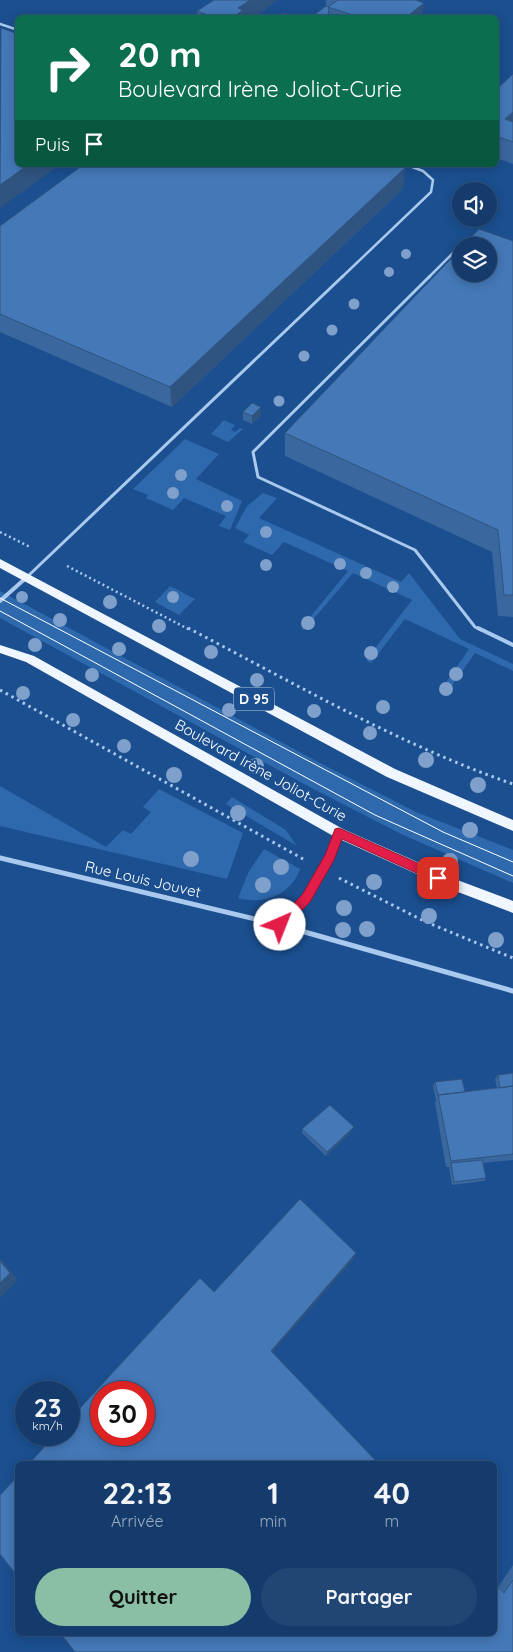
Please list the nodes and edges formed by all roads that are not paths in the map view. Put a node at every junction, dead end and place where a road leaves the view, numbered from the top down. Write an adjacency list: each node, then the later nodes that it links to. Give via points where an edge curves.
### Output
1 (0, 24): 2 (lane)
2 (15, 29)
3 (412, 167): 6 (lane, via 433,180 430,192)
4 (452, 254): 8 (lane, via 253,452 258,477 416,550 475,627)
5 (0, 563): 6 (main road, D 95)
6 (27, 577): 7 (street); 10 (main road, D 95, via 391,772)
7 (0, 601)
8 (513, 645)
9 (0, 649): 11 (main road, Boulevard Irène Joliot-Curie, via 30,659)
10 (513, 826)
11 (339, 833): 13 (main road, Boulevard Irène Joliot-Curie); 14 (street, via 306,898)
12 (0, 858): 14 (street, Rue Louis Jouvet)
13 (513, 907)
14 (280, 925): 15 (street, Rue Louis Jouvet)
15 (513, 991)

